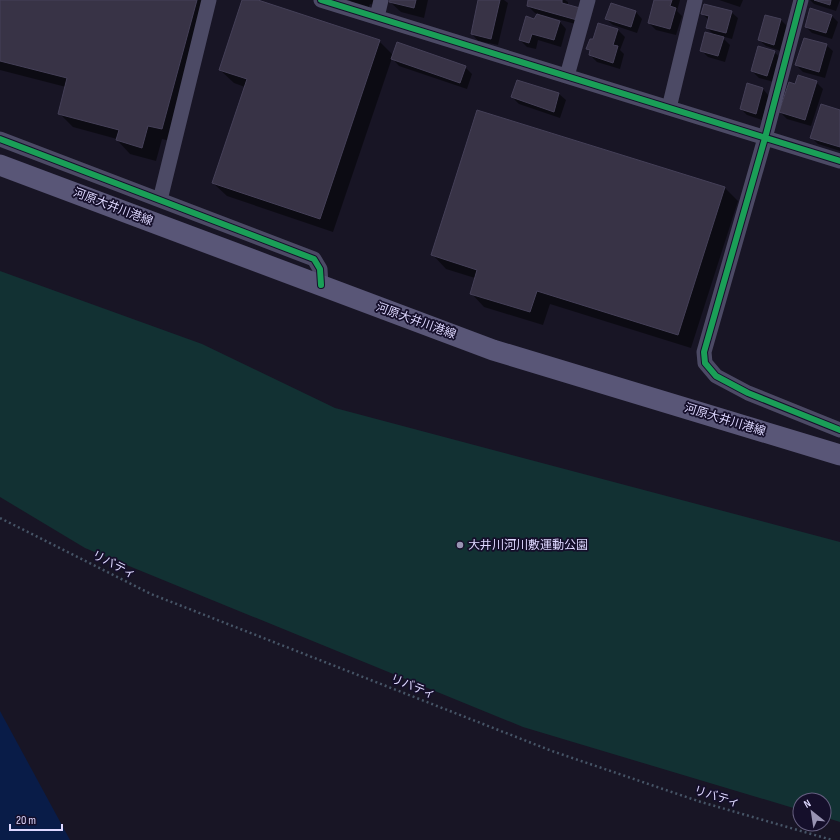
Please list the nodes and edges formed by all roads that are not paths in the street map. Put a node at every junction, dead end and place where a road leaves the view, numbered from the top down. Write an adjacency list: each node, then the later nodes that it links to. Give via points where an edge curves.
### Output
1 (209, 0): 14 (street)
2 (321, 0): 7 (street)
3 (381, 0): 7 (street)
4 (588, 0): 8 (street)
5 (695, 0): 9 (street)
6 (801, 0): 10 (street)
7 (377, 18): 8 (street)
8 (567, 76): 9 (street)
9 (669, 108): 10 (street)
10 (765, 138): 12 (street); 16 (street, via 704,352 705,363 716,376 748,393)
11 (0, 139): 14 (street)
12 (840, 161)
13 (0, 165): 15 (main road, 河原大井川港線)
14 (160, 200): 15 (street, via 314,259 320,269)
15 (321, 285): 17 (main road, 河原大井川港線, via 494,350)
16 (840, 430)
17 (840, 455)

